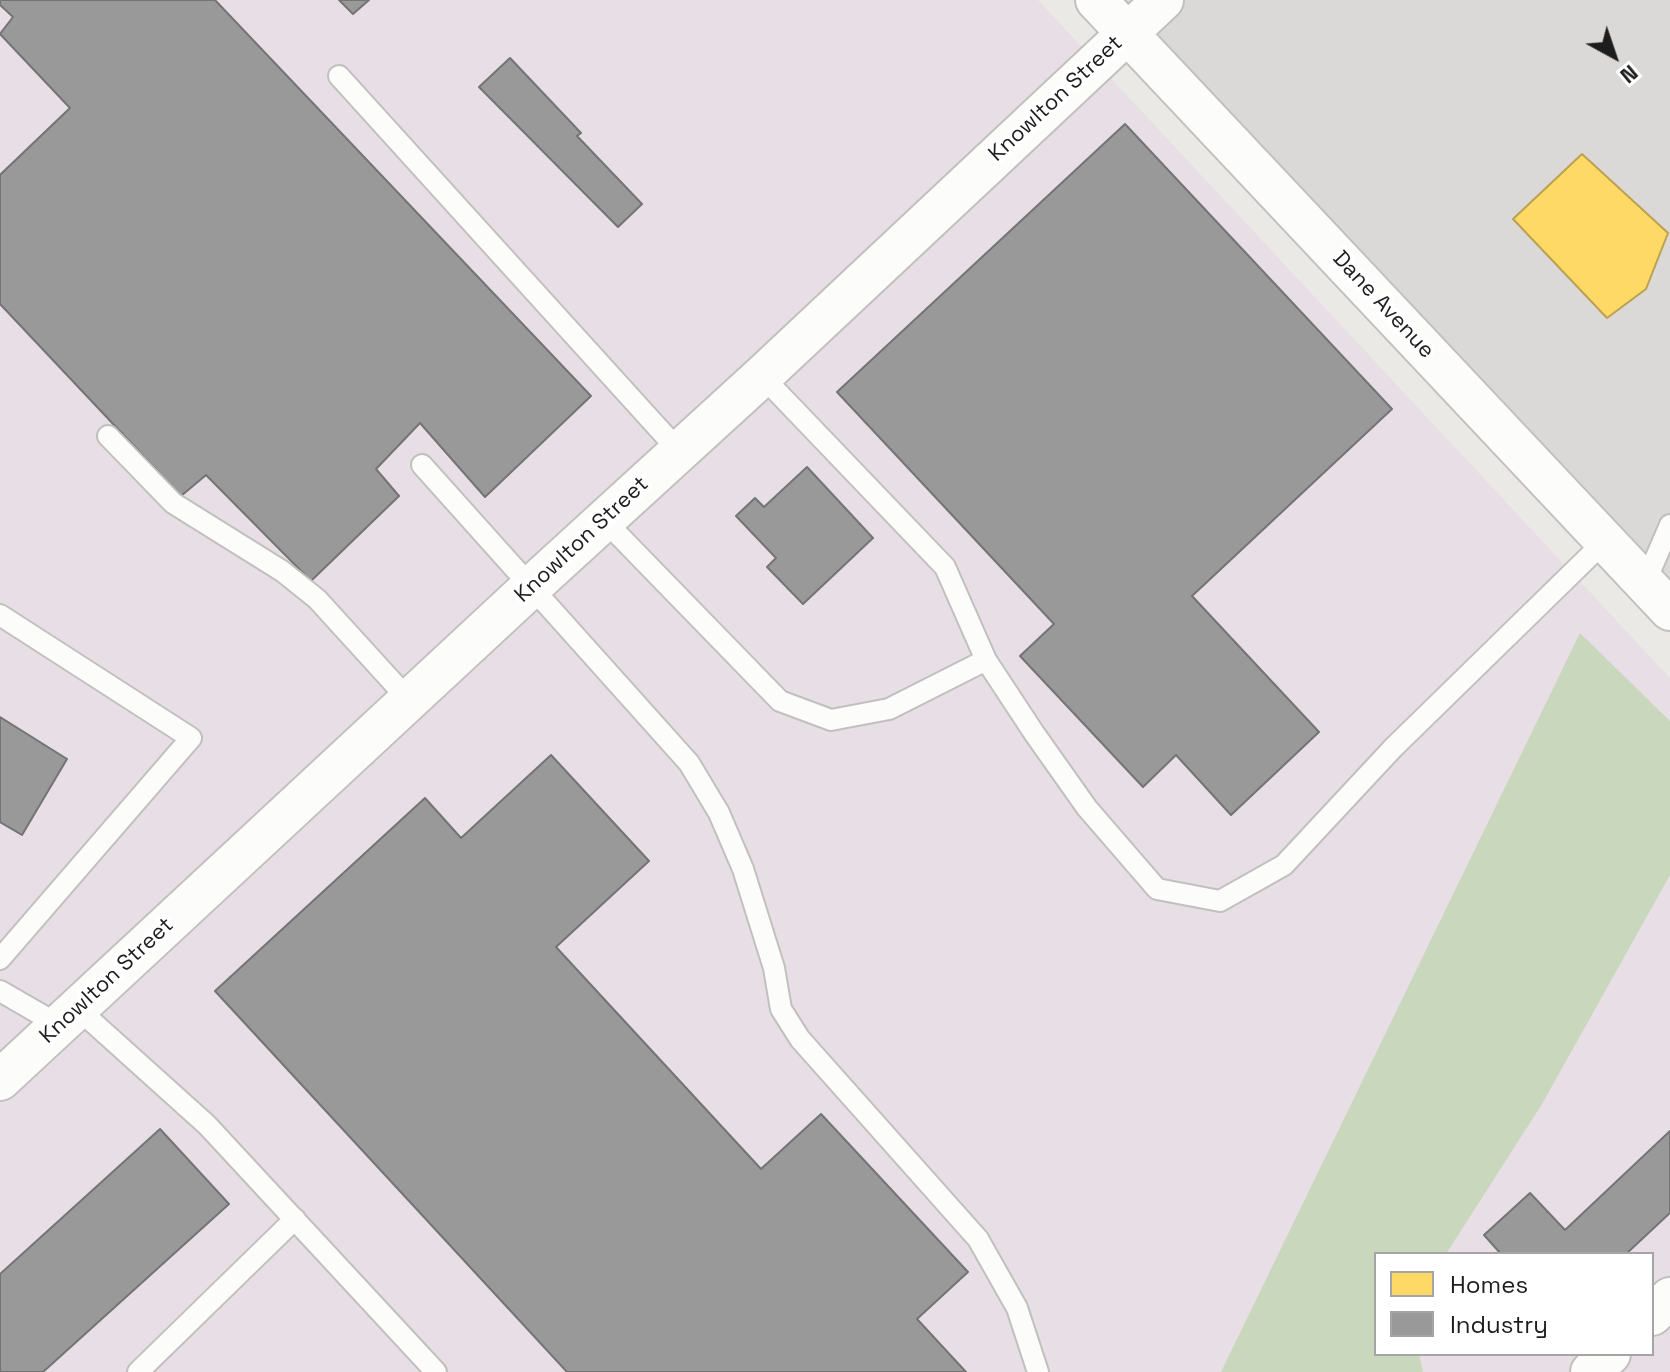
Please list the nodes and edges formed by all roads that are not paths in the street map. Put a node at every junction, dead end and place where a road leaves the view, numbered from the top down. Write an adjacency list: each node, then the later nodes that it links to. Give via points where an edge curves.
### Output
1 (1096, 0): 3 (street, Dane Avenue)
2 (1163, 0): 3 (street, Knowlton Street)
3 (1127, 33): 5 (street, Knowlton Street); 11 (street, Dane Avenue)
4 (339, 76): 7 (lane)
5 (762, 376): 7 (street, Knowlton Street); 15 (lane, via 945,567)
6 (108, 436): 16 (lane, via 173,503 317,599)
7 (679, 451): 9 (street, Knowlton Street)
8 (422, 465): 12 (lane)
9 (604, 520): 12 (street, Knowlton Street); 15 (lane, via 780,701 831,720 889,709)
10 (1670, 525): 13 (lane)
11 (1605, 541): 13 (street, Dane Avenue); 15 (lane, via 1393,748 1284,865 1220,901 1157,889 1087,808)
12 (531, 587): 16 (street, Knowlton Street); 27 (lane, via 689,763 719,813 743,869 781,1009 800,1039 978,1239 1017,1308)
13 (1657, 597)
14 (0, 615): 17 (lane, via 191,738)
15 (986, 660)
16 (409, 700): 19 (street, Knowlton Street)
17 (0, 959)
18 (0, 991): 19 (lane)
19 (68, 1017): 20 (street, Knowlton Street); 21 (lane, via 207,1125)
20 (0, 1080)
21 (295, 1219): 25 (lane); 26 (lane)
22 (1670, 1298): 23 (street)
23 (1654, 1313)
24 (1608, 1356): 28 (street)
25 (138, 1372)
26 (436, 1372)
27 (1038, 1372)
28 (1591, 1372)

